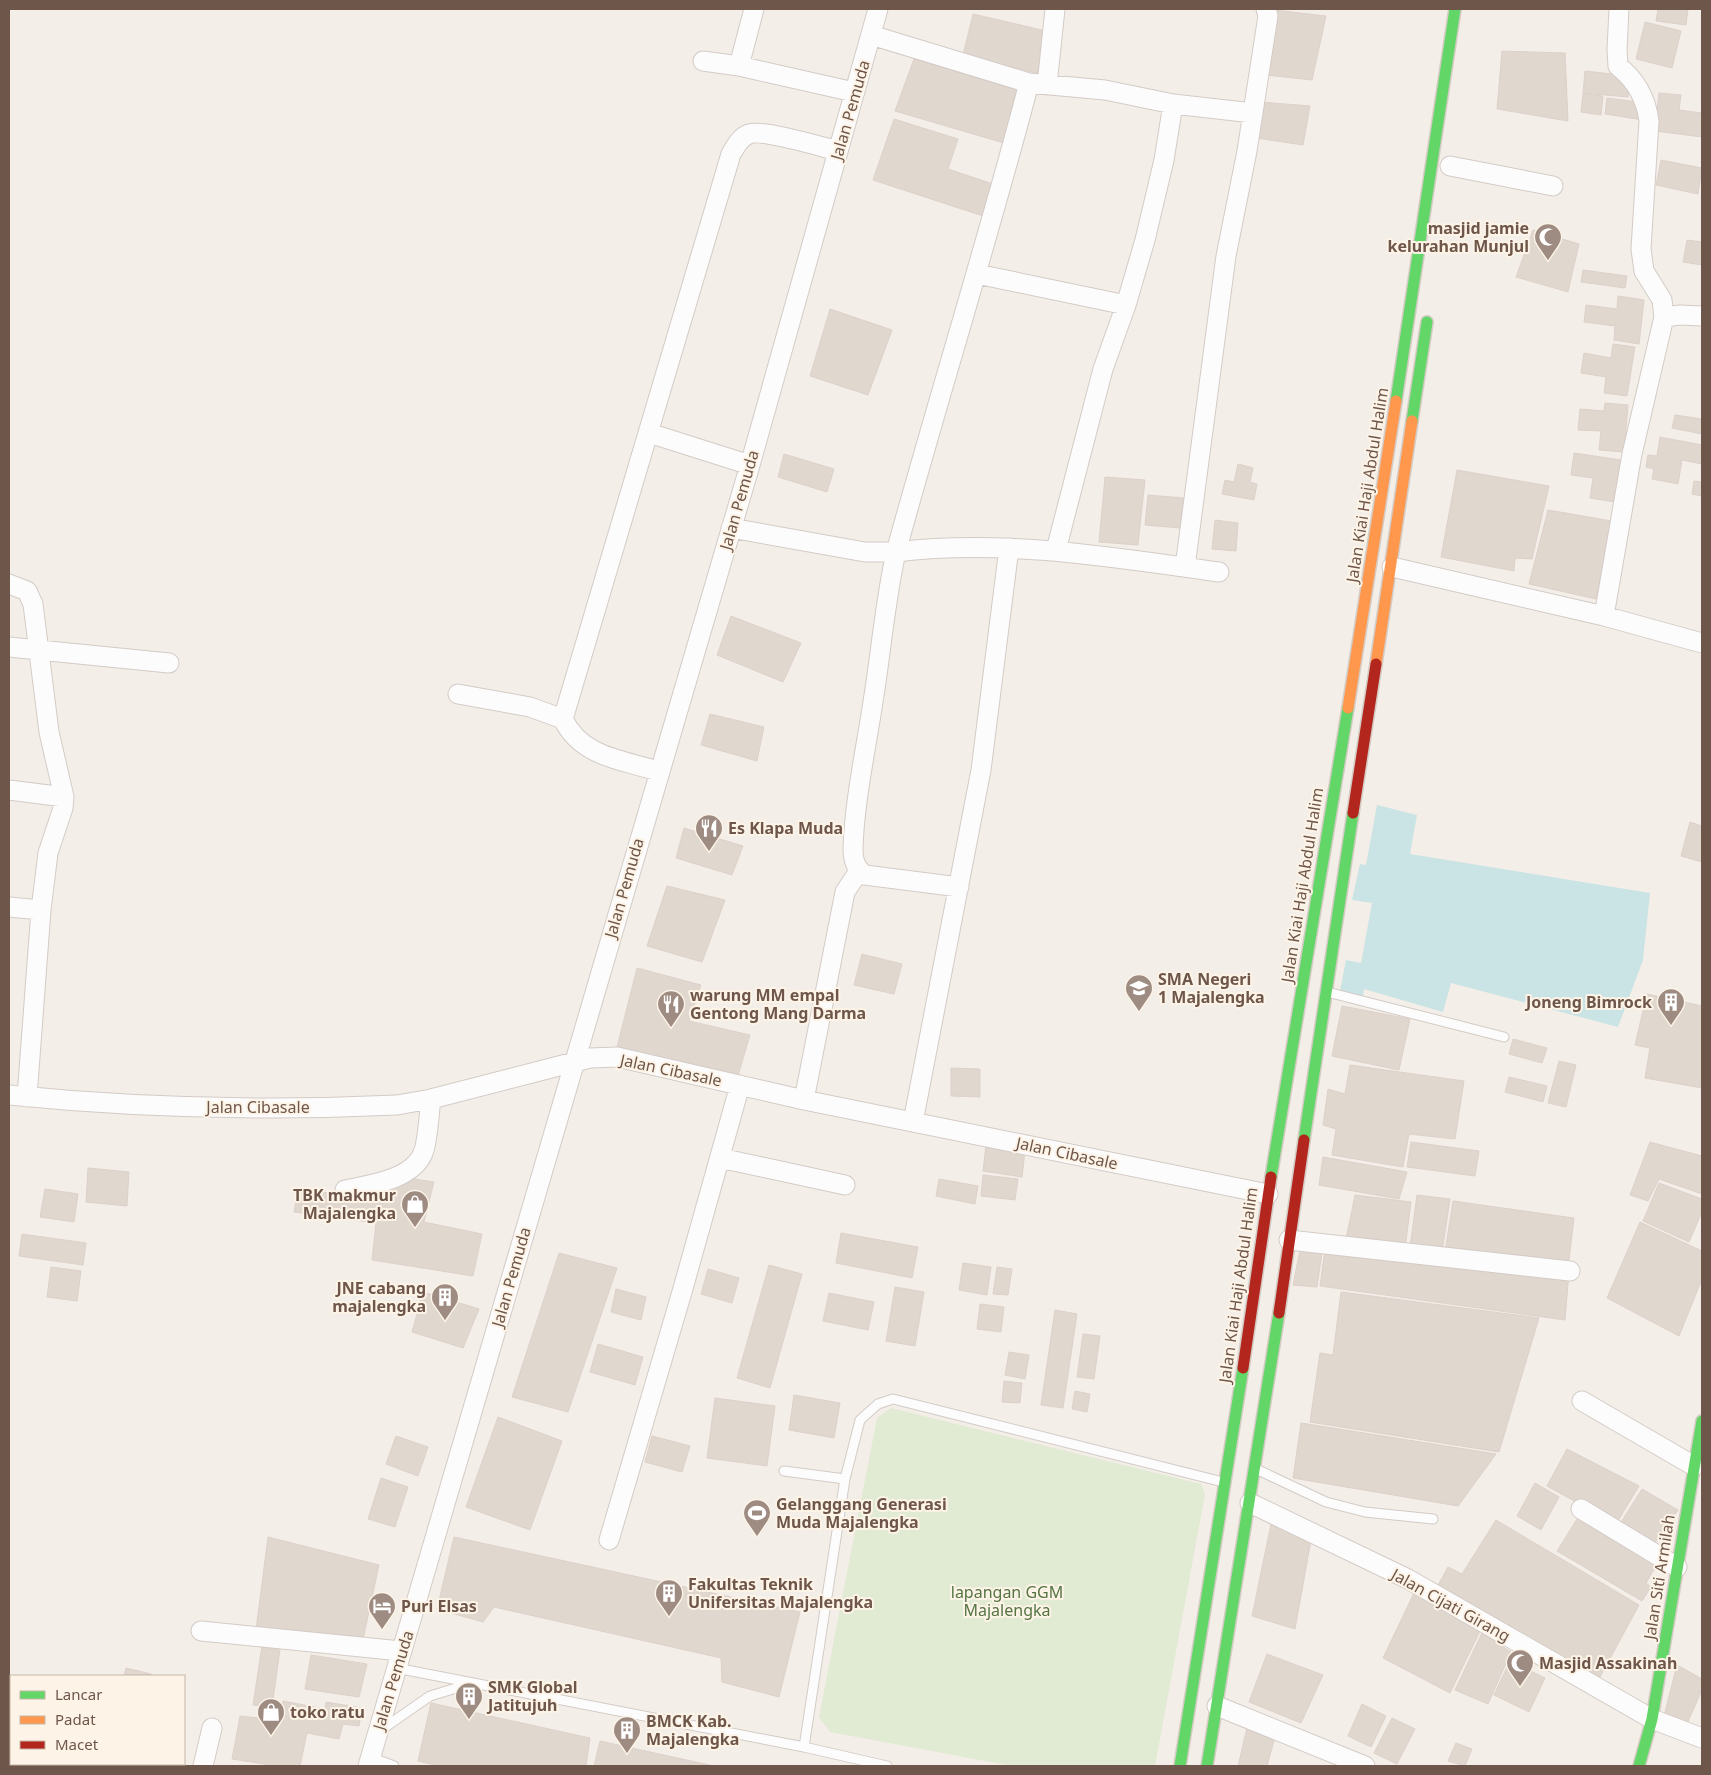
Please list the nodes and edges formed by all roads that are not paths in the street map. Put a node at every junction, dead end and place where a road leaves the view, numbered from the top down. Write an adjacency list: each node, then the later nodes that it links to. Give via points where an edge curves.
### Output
1 (754, 9): 9 (street)
2 (878, 9): 7 (street, Jalan Pemuda)
3 (1055, 9): 10 (street)
4 (1266, 9): 13 (street, via 1268,16)
5 (1455, 9): 58 (main road, Jalan Kiai Haji Abdul Halim, via 1372,562)
6 (1619, 9): 21 (street, via 1618,66 1632,79 1647,107 1649,121 1641,249 1644,270 1662,300)
7 (871, 35): 10 (street); 11 (street, Jalan Pemuda)
8 (702, 61): 9 (street)
9 (739, 66): 11 (street)
10 (1038, 84): 12 (street, via 1105,90); 17 (street)
11 (854, 92): 14 (street, Jalan Pemuda)
12 (1173, 104): 13 (street); 18 (street, via 1164,160)
13 (1253, 113): 28 (street, via 1226,256)
14 (838, 151): 22 (street, via 766,134 750,133 739,140 731,154); 23 (street, Jalan Pemuda)
15 (1450, 166): 16 (street)
16 (1553, 186)
17 (978, 274): 18 (street); 27 (street)
18 (1126, 305): 26 (street, via 1103,369)
19 (1428, 313): 29 (main road)
20 (1702, 316): 21 (street)
21 (1664, 317): 32 (street, via 1632,454)
22 (649, 433): 23 (street); 38 (street)
23 (750, 465): 24 (street, Jalan Pemuda)
24 (731, 528): 27 (street, via 865,552); 39 (street, Jalan Pemuda)
25 (1009, 548): 26 (street); 27 (street, via 974,546); 43 (street, via 981,770)
26 (1056, 550): 28 (street)
27 (896, 552): 42 (street, via 886,597 853,850)
28 (1185, 567): 30 (street)
29 (1392, 567): 32 (street); 46 (main road)
30 (1218, 572)
31 (9, 584): 35 (street, via 21,587 31,597)
32 (1604, 616): 33 (street)
33 (1694, 641)
34 (9, 647): 35 (street)
35 (38, 651): 36 (street); 41 (street, via 49,732)
36 (169, 663)
37 (458, 694): 38 (street, via 530,708)
38 (564, 719): 39 (street, via 570,733 584,746 602,755)
39 (658, 771): 48 (street, Jalan Pemuda)
40 (9, 790): 41 (street)
41 (64, 797): 45 (street, via 48,853)
42 (859, 871): 43 (street, via 865,876); 53 (street, via 845,892)
43 (959, 887): 54 (street)
44 (9, 907): 45 (street)
45 (41, 910): 51 (street)
46 (1326, 992): 47 (lane); 59 (main road)
47 (1504, 1037)
48 (573, 1064): 49 (street, Jalan Cibasale, via 590,1058 617,1057); 52 (street, Jalan Cibasale); 74 (street, Jalan Pemuda)
49 (740, 1085): 53 (street, Jalan Cibasale); 55 (street)
50 (9, 1095): 51 (street, Jalan Cibasale)
51 (28, 1097): 52 (street, Jalan Cibasale, via 110,1105 226,1108 397,1105)
52 (431, 1099): 57 (street, via 424,1154 409,1171 374,1184)
53 (804, 1100): 54 (street, Jalan Cibasale)
54 (913, 1122): 58 (street, Jalan Cibasale)
55 (720, 1158): 56 (street); 71 (street)
56 (845, 1185)
57 (345, 1190)
58 (1268, 1194): 67 (main road, Jalan Kiai Haji Abdul Halim)
59 (1290, 1240): 60 (street); 64 (main road)
60 (1570, 1271)
61 (1582, 1401): 63 (street)
62 (1702, 1421): 63 (main road, Jalan Siti Armilah)
63 (1694, 1466): 72 (main road, Jalan Siti Armilah)
64 (1255, 1469): 68 (main road); 70 (lane, via 1326,1502 1365,1512)
65 (784, 1471): 66 (lane)
66 (845, 1479): 67 (lane, via 860,1420 878,1404 893,1399); 81 (lane)
67 (1226, 1483): 86 (main road, Jalan Kiai Haji Abdul Halim)
68 (1250, 1503): 76 (main road); 77 (street, Jalan Cijati Girang, via 1408,1579)
69 (1581, 1509): 72 (street)
70 (1433, 1519)
71 (609, 1540)
72 (1677, 1567): 77 (main road, Jalan Siti Armilah)
73 (201, 1631): 74 (street)
74 (399, 1660): 75 (lane); 79 (street, Jalan Pemuda)
75 (469, 1684): 79 (lane, via 430,1696); 81 (lane)
76 (1217, 1706): 87 (main road); 88 (street)
77 (1652, 1718): 80 (street, Jalan Cijati Girang); 89 (main road, Jalan Siti Armilah)
78 (212, 1728): 83 (street)
79 (377, 1732): 82 (street, Jalan Pemuda)
80 (1702, 1738)
81 (804, 1747): 85 (lane)
82 (369, 1762): 84 (lane)
83 (203, 1766)
84 (394, 1766)
85 (887, 1766)
86 (1180, 1766)
87 (1207, 1766)
88 (1365, 1766)
89 (1639, 1766)

